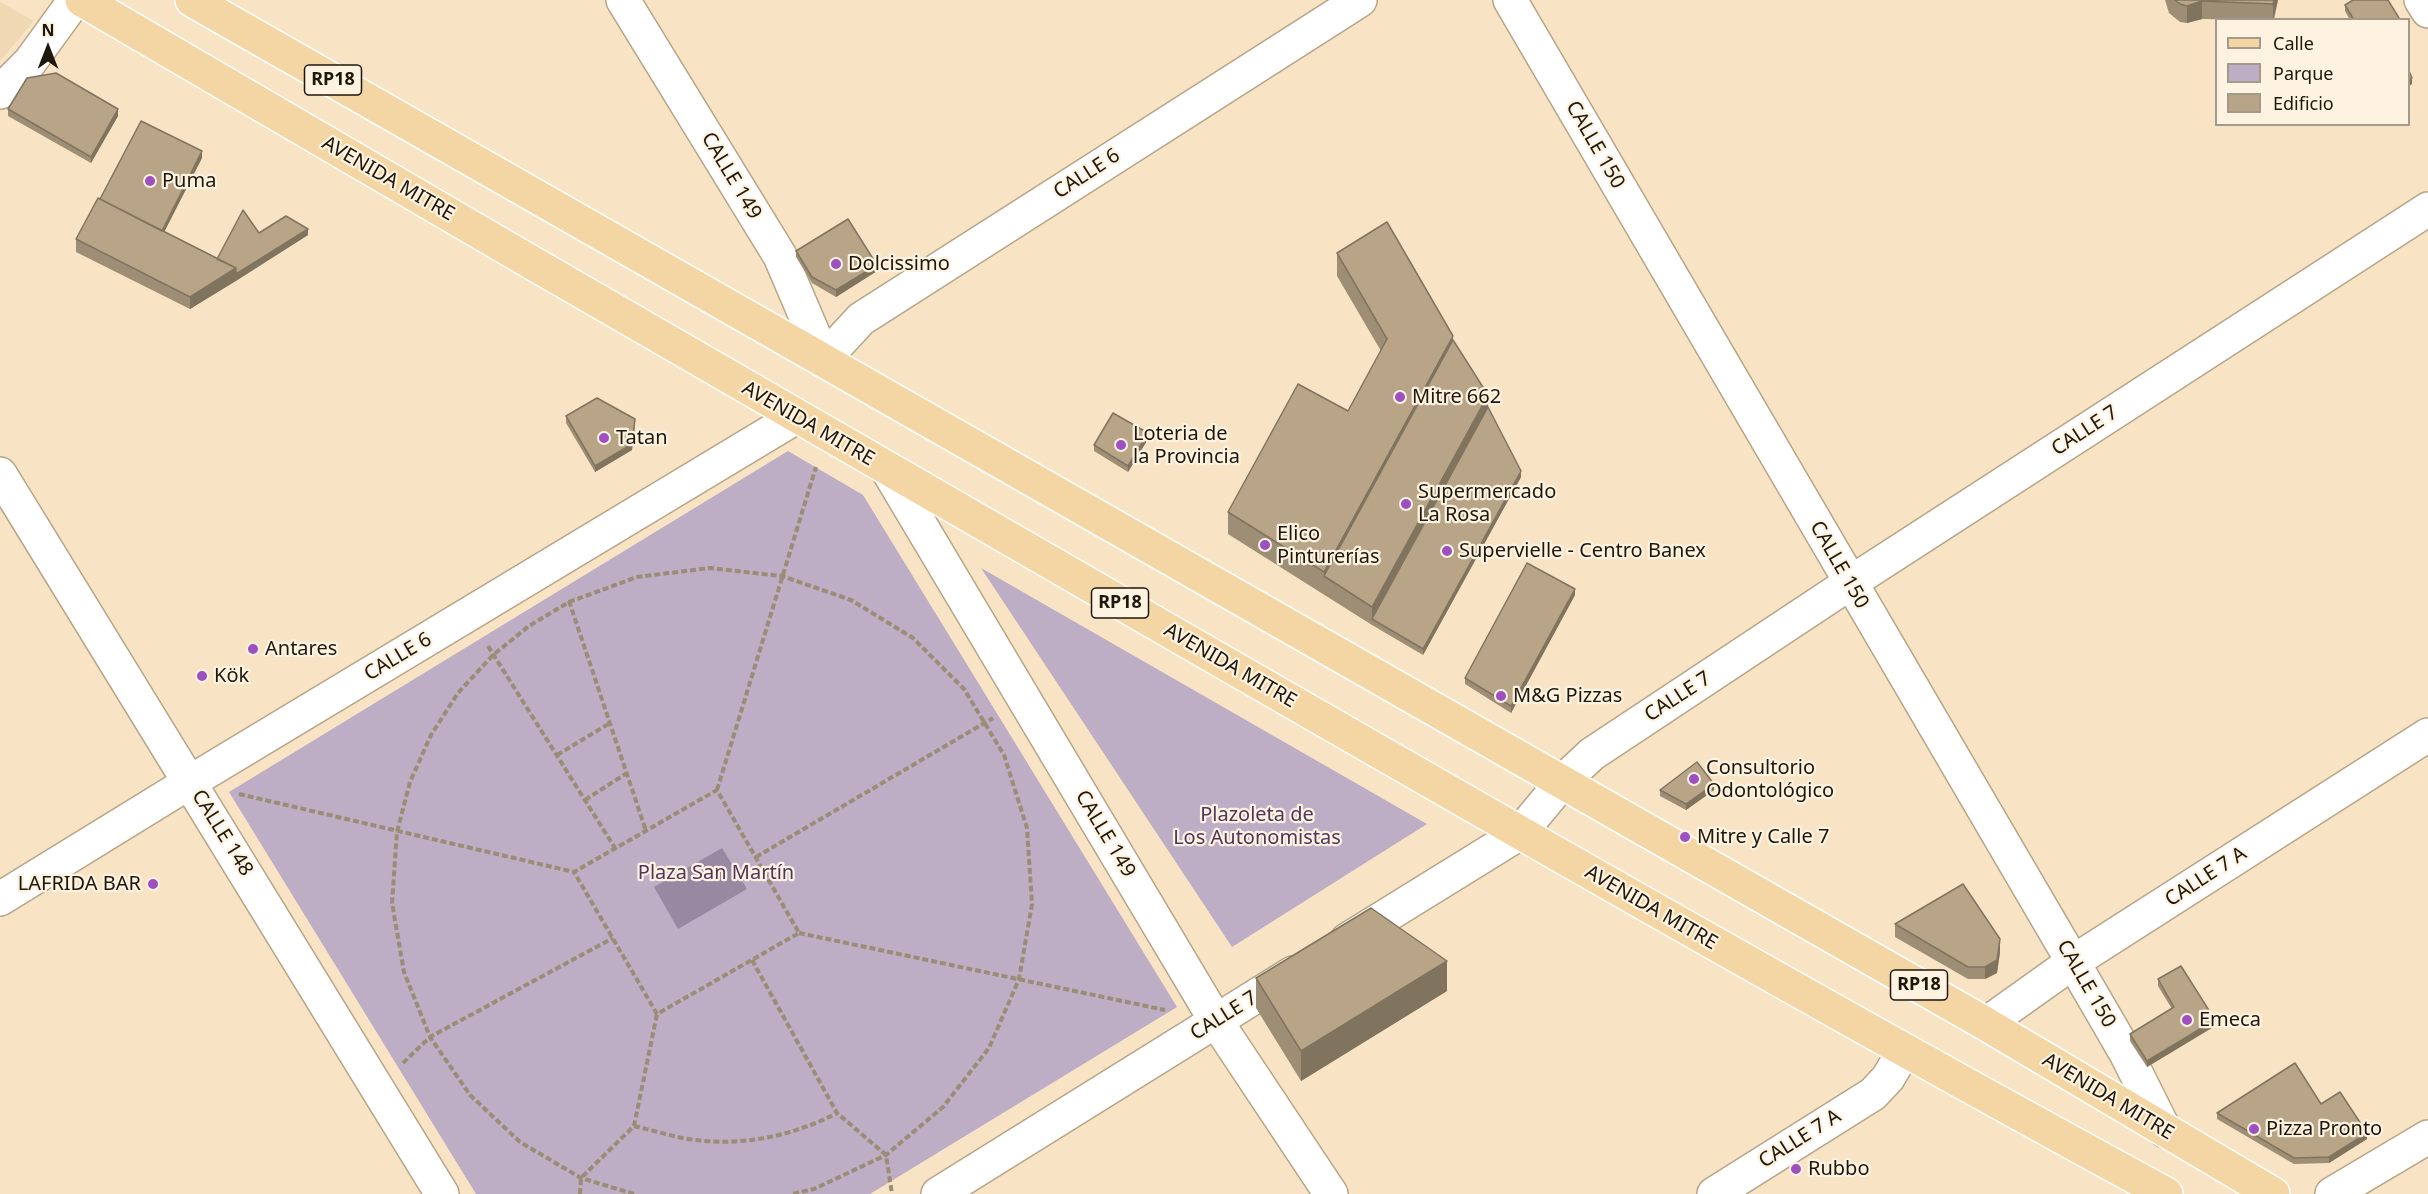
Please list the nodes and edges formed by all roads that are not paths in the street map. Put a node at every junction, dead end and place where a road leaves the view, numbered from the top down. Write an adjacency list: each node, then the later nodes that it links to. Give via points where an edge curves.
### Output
1 (75, 0): 9 (street, via 30,62)
2 (82, 0): 12 (main road, AVENIDA MITRE / RP18)
3 (192, 0): 11 (main road, AVENIDA MITRE / RP18)
4 (623, 0): 11 (street, CALLE 149, via 780,255)
5 (1360, 0): 11 (street, CALLE 6, via 861,319)
6 (1510, 0): 15 (street, CALLE 150)
7 (2421, 0): 8 (street)
8 (2428, 11)
9 (0, 92)
10 (2428, 209): 15 (street, CALLE 7)
11 (824, 359): 17 (main road, AVENIDA MITRE / RP18)
12 (796, 417): 13 (main road, AVENIDA MITRE / RP18); 18 (street, CALLE 6)
13 (887, 469): 19 (main road, AVENIDA MITRE / RP18); 22 (street, CALLE 149)
14 (0, 474): 18 (street, CALLE 148)
15 (1850, 584): 17 (street, CALLE 7, via 1592,754); 21 (street, CALLE 150)
16 (2428, 735): 21 (street, CALLE 7 A)
17 (1563, 781): 19 (street, CALLE 7); 23 (main road, AVENIDA MITRE / RP18)
18 (190, 782): 20 (street, CALLE 6); 27 (street, CALLE 148)
19 (1520, 833): 22 (street, CALLE 7); 24 (main road, AVENIDA MITRE / RP18)
20 (0, 899)
21 (2073, 962): 23 (street, CALLE 7 A); 25 (street, CALLE 150, via 2127,1054)
22 (1216, 1021): 28 (street, CALLE 7); 29 (street, CALLE 149)
23 (1986, 1024): 25 (main road, AVENIDA MITRE / RP18)
24 (1904, 1051): 30 (street, CALLE 7 A, via 1873,1094); 31 (main road, AVENIDA MITRE / RP18)
25 (2165, 1131): 32 (main road, AVENIDA MITRE / RP18)
26 (2428, 1137): 33 (street)
27 (442, 1194)
28 (938, 1194)
29 (1331, 1194)
30 (1714, 1194)
31 (2166, 1194)
32 (2273, 1194)
33 (2332, 1194)

